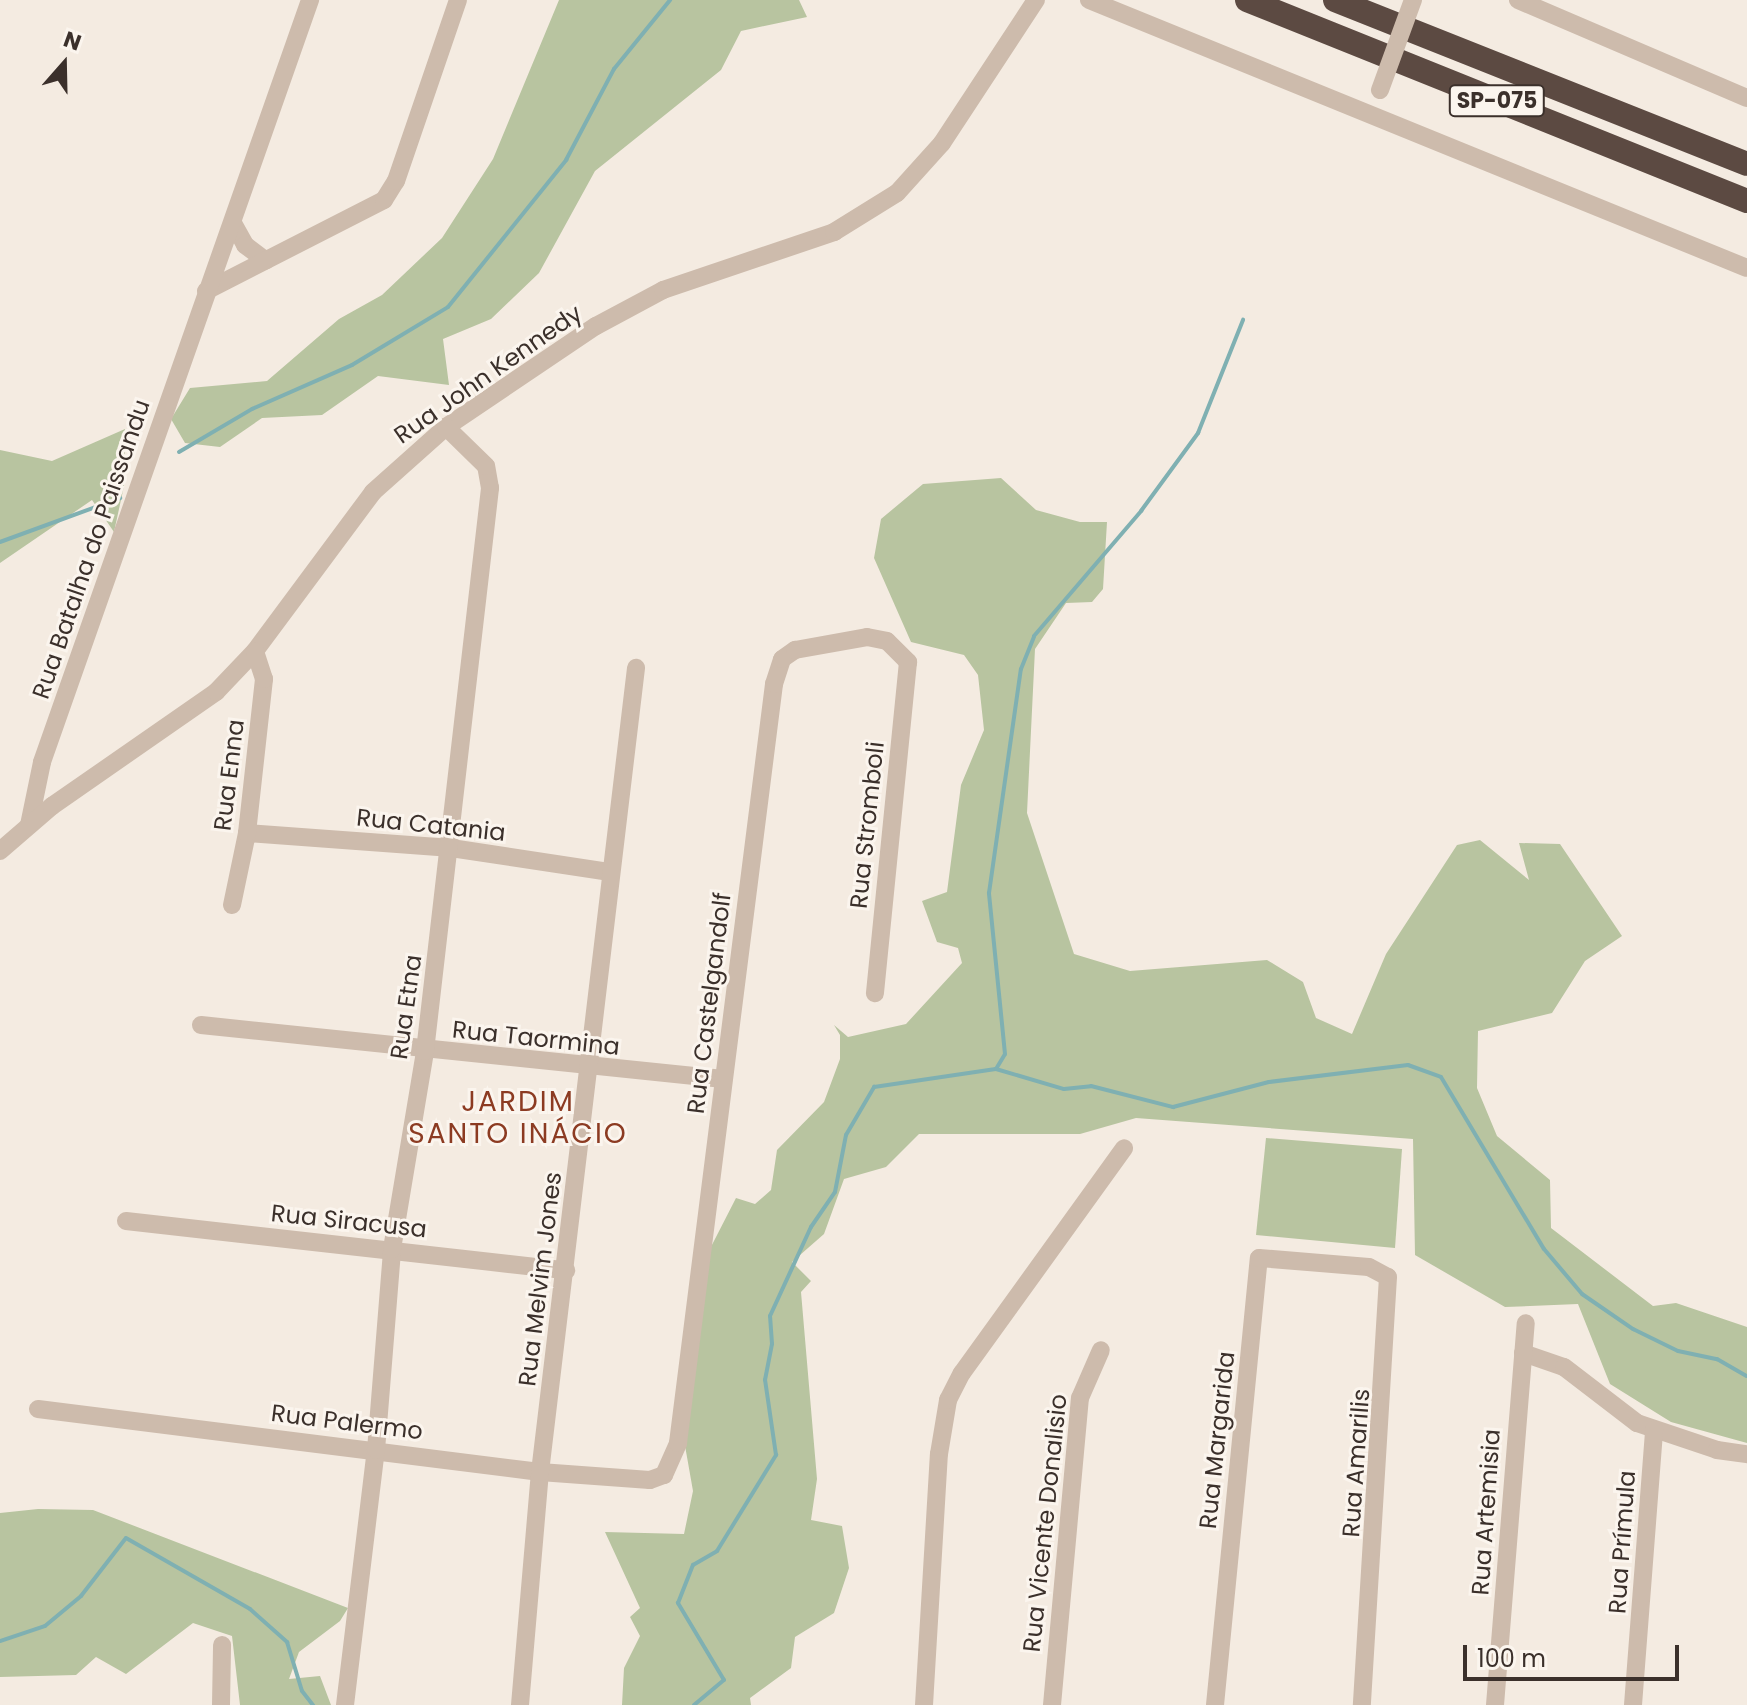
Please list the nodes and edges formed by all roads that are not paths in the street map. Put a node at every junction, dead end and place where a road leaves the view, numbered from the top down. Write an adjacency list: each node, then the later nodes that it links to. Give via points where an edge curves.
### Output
1 (310, 0): 13 (street, Rua Batalha do Paissandu)
2 (458, 0): 14 (street, via 396,181 384,200)
3 (1036, 0): 17 (street, Rua John Kennedy, via 942,143 919,172 875,210 762,260 663,290 569,343)
4 (1089, 0): 10 (street)
5 (1247, 0): 12 (highway, SP-075)
6 (1335, 0): 11 (highway, SP-075)
7 (1413, 0): 10 (street, bridge)
8 (1518, 0): 9 (street)
9 (1747, 98)
10 (1371, 115): 15 (street)
11 (1747, 164)
12 (1747, 201)
13 (233, 223): 14 (street, via 245,245); 16 (street, Rua Batalha do Paissandu)
14 (266, 261): 16 (street)
15 (1747, 268)
16 (206, 291): 21 (street, Rua Batalha do Paissandu, via 42,762)
17 (446, 427): 18 (street, Rua John Kennedy, via 364,501); 23 (street, Rua Etna, via 486,466 490,488)
18 (255, 651): 21 (street, Rua John Kennedy, via 216,692); 22 (street, Rua Enna, via 264,679)
19 (908, 662): 27 (street, Rua Stromboli); 31 (street, Rua Castelgandolf, via 887,641 867,637 795,650 782,659 774,684)
20 (636, 668): 25 (street, Rua Melvim Jones)
21 (29, 825): 24 (street, Rua John Kennedy)
22 (247, 833): 23 (street, Rua Catania); 26 (street, Rua Enna)
23 (451, 848): 25 (street, Rua Catania); 29 (street, Rua Etna)
24 (0, 851)
25 (610, 872): 30 (street, Rua Melvim Jones)
26 (232, 905)
27 (875, 993)
28 (201, 1025): 29 (street, Rua Taormina)
29 (425, 1051): 30 (street, Rua Taormina); 34 (street, Rua Etna)
30 (589, 1068): 31 (street, Rua Taormina); 36 (street, Rua Melvim Jones)
31 (723, 1079): 45 (street, Rua Castelgandolf, via 678,1443 668,1470)
32 (1124, 1148): 51 (street, via 948,1400 939,1454)
33 (126, 1221): 34 (street, Rua Siracusa)
34 (392, 1249): 36 (street, Rua Siracusa); 42 (street, Rua Etna)
35 (1338, 1264): 52 (street, Rua Margarida, via 1259,1258); 53 (street, Rua Amarilis, via 1383,1272 1391,1291)
36 (566, 1270): 44 (street, Rua Melvim Jones)
37 (1526, 1323): 39 (street, Rua Artemisia)
38 (1101, 1350): 47 (street, Rua Vicente Donalisio, via 1080,1398)
39 (1523, 1353): 41 (street, via 1564,1367 1625,1415); 54 (street, Rua Artemisia)
40 (38, 1409): 42 (street, Rua Palermo)
41 (1654, 1430): 43 (street); 55 (street, Rua Prímula)
42 (376, 1450): 44 (street, Rua Palermo); 49 (street, Rua Etna)
43 (1747, 1454)
44 (540, 1472): 45 (street, Rua Palermo); 50 (street, Rua Melvim Jones)
45 (650, 1480)
46 (222, 1645): 48 (street)
47 (1057, 1702)
48 (221, 1705)
49 (345, 1705)
50 (520, 1705)
51 (924, 1705)
52 (1215, 1705)
53 (1362, 1705)
54 (1495, 1705)
55 (1633, 1705)

